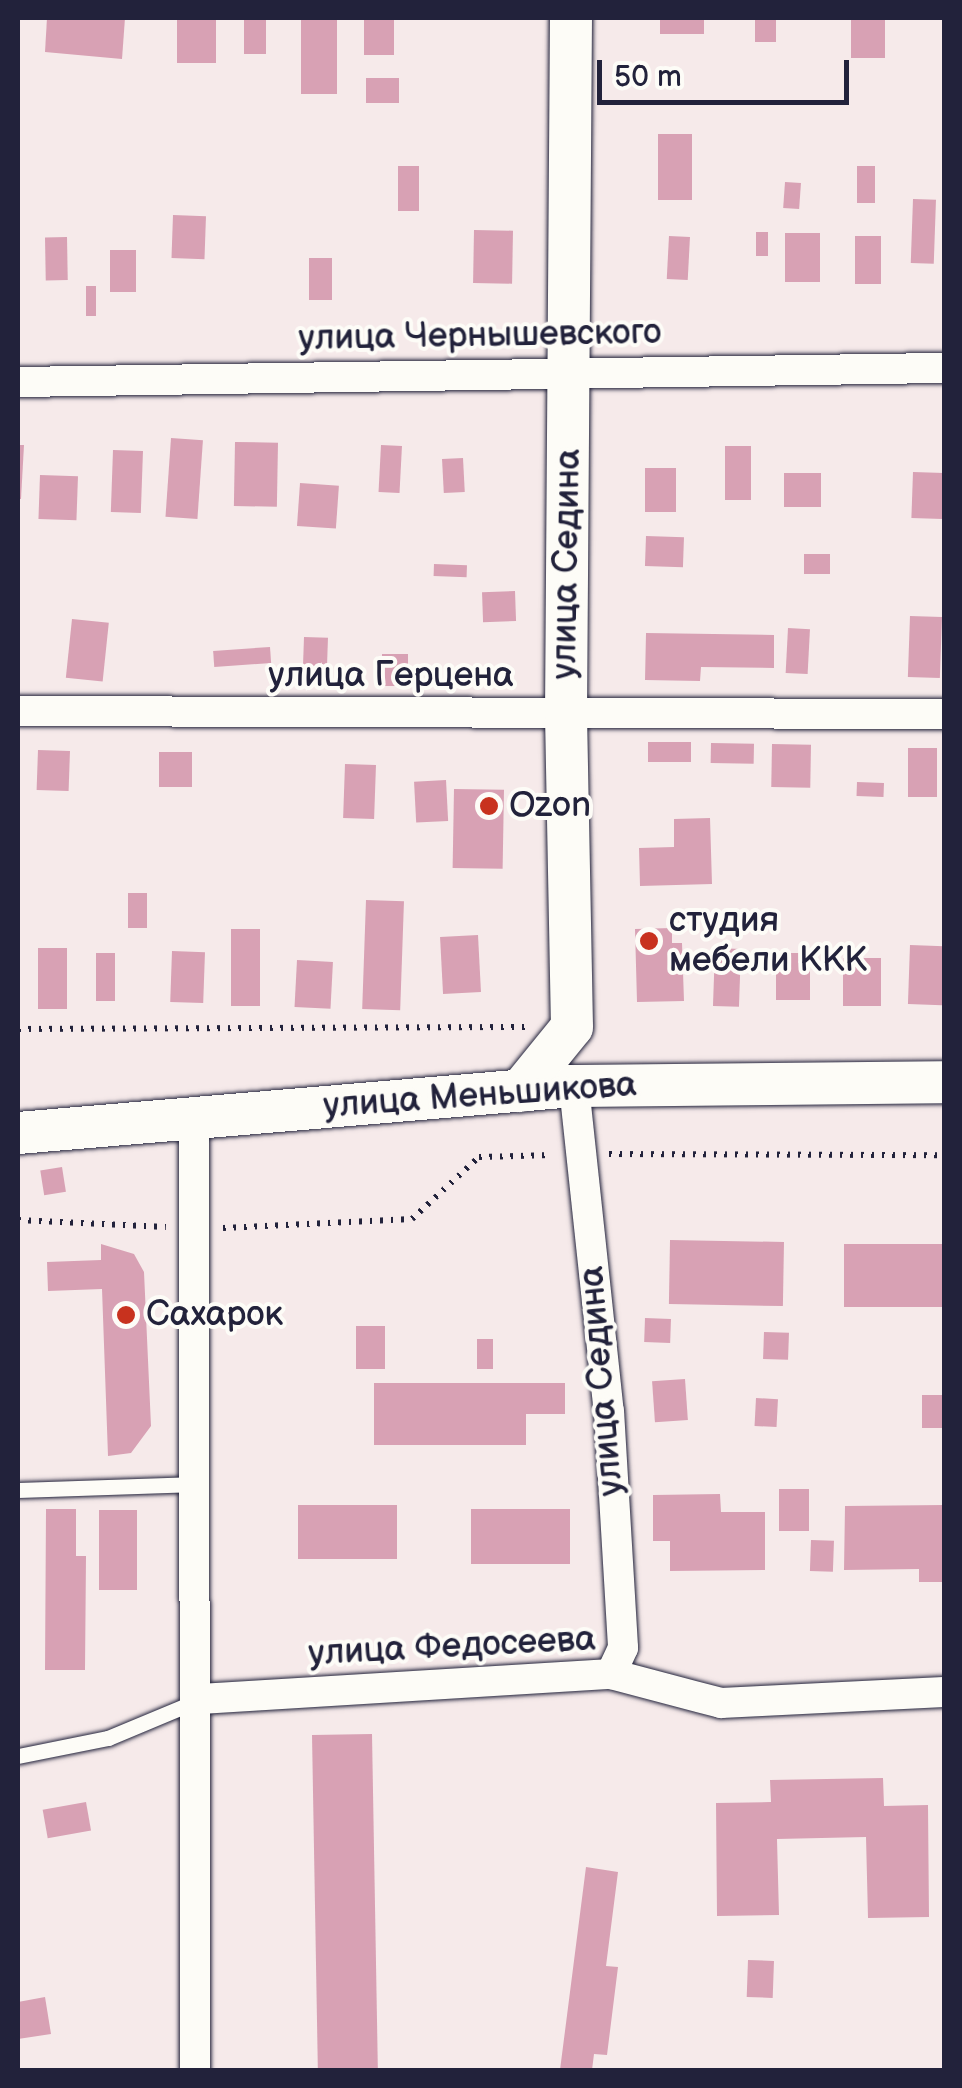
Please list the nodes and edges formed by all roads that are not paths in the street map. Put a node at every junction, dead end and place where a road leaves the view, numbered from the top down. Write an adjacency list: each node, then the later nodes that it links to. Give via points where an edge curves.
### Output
1 (571, 18): 3 (main road, улица Седина)
2 (944, 368): 3 (street, улица Чернышевского)
3 (569, 371): 4 (street, улица Чернышевского); 7 (main road, улица Седина)
4 (18, 382)
5 (18, 711): 7 (street, улица Герцена)
6 (944, 714): 7 (street, улица Герцена)
7 (566, 715): 10 (main road, улица Седина, via 572,1026)
8 (944, 1082): 9 (main road, улица Меньшикова)
9 (574, 1086): 10 (main road, улица Меньшикова); 15 (street, улица Седина, via 609,1412 623,1648)
10 (520, 1091): 11 (main road, улица Меньшикова)
11 (194, 1118): 12 (main road, улица Меньшикова); 13 (street)
12 (18, 1134)
13 (196, 1484): 14 (lane); 17 (street)
14 (18, 1490)
15 (611, 1674): 16 (street, улица Федосеева, via 721,1704 862,1691); 17 (street, улица Федосеева)
16 (944, 1692)
17 (200, 1699): 18 (lane, via 108,1738); 19 (street)
18 (18, 1756)
19 (195, 2070)

